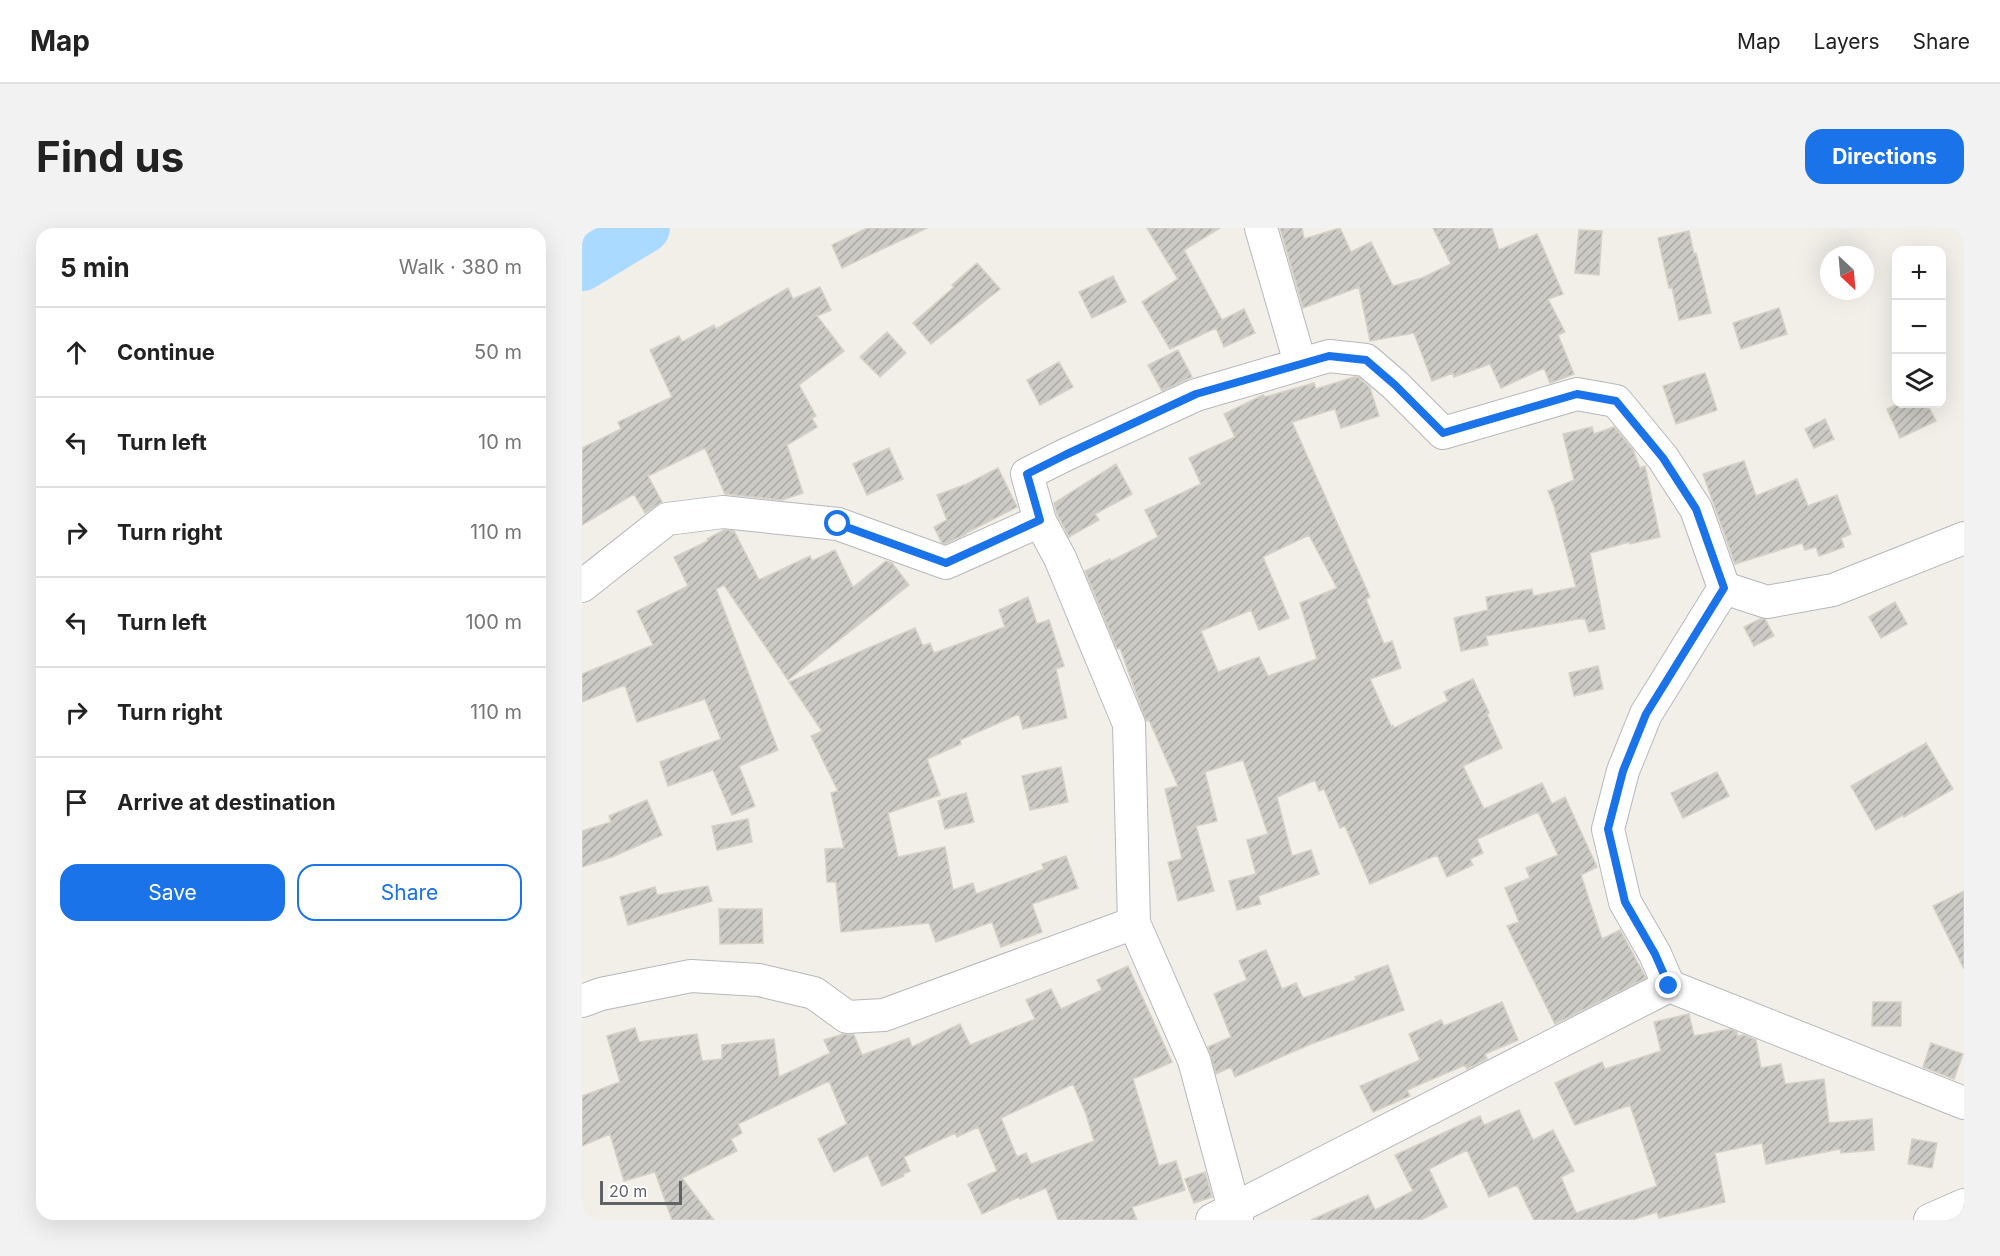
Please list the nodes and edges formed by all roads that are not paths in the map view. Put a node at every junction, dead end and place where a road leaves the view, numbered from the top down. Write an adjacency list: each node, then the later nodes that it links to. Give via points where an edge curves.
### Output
1 (1261, 228): 2 (street)
2 (1300, 363): 3 (street, via 1196,394 1027,474); 6 (street, via 1329,356 1366,360 1443,433 1577,394 1616,401 1663,458 1696,509)
3 (1040, 520): 5 (street, via 946,563 838,524 723,512 667,519); 7 (street, via 1060,558 1129,724)
4 (1964, 538): 6 (street, via 1833,590 1767,603)
5 (582, 586)
6 (1724, 588): 8 (street, via 1646,714 1623,771 1608,829 1625,902)
7 (1134, 923): 9 (street, via 884,1014 847,1017 814,993 759,980 691,976); 12 (street, via 1194,1060)
8 (1669, 986): 10 (street); 12 (street)
9 (582, 1001)
10 (1964, 1103)
11 (1964, 1205): 13 (street)
12 (1227, 1216)
13 (1930, 1220)

